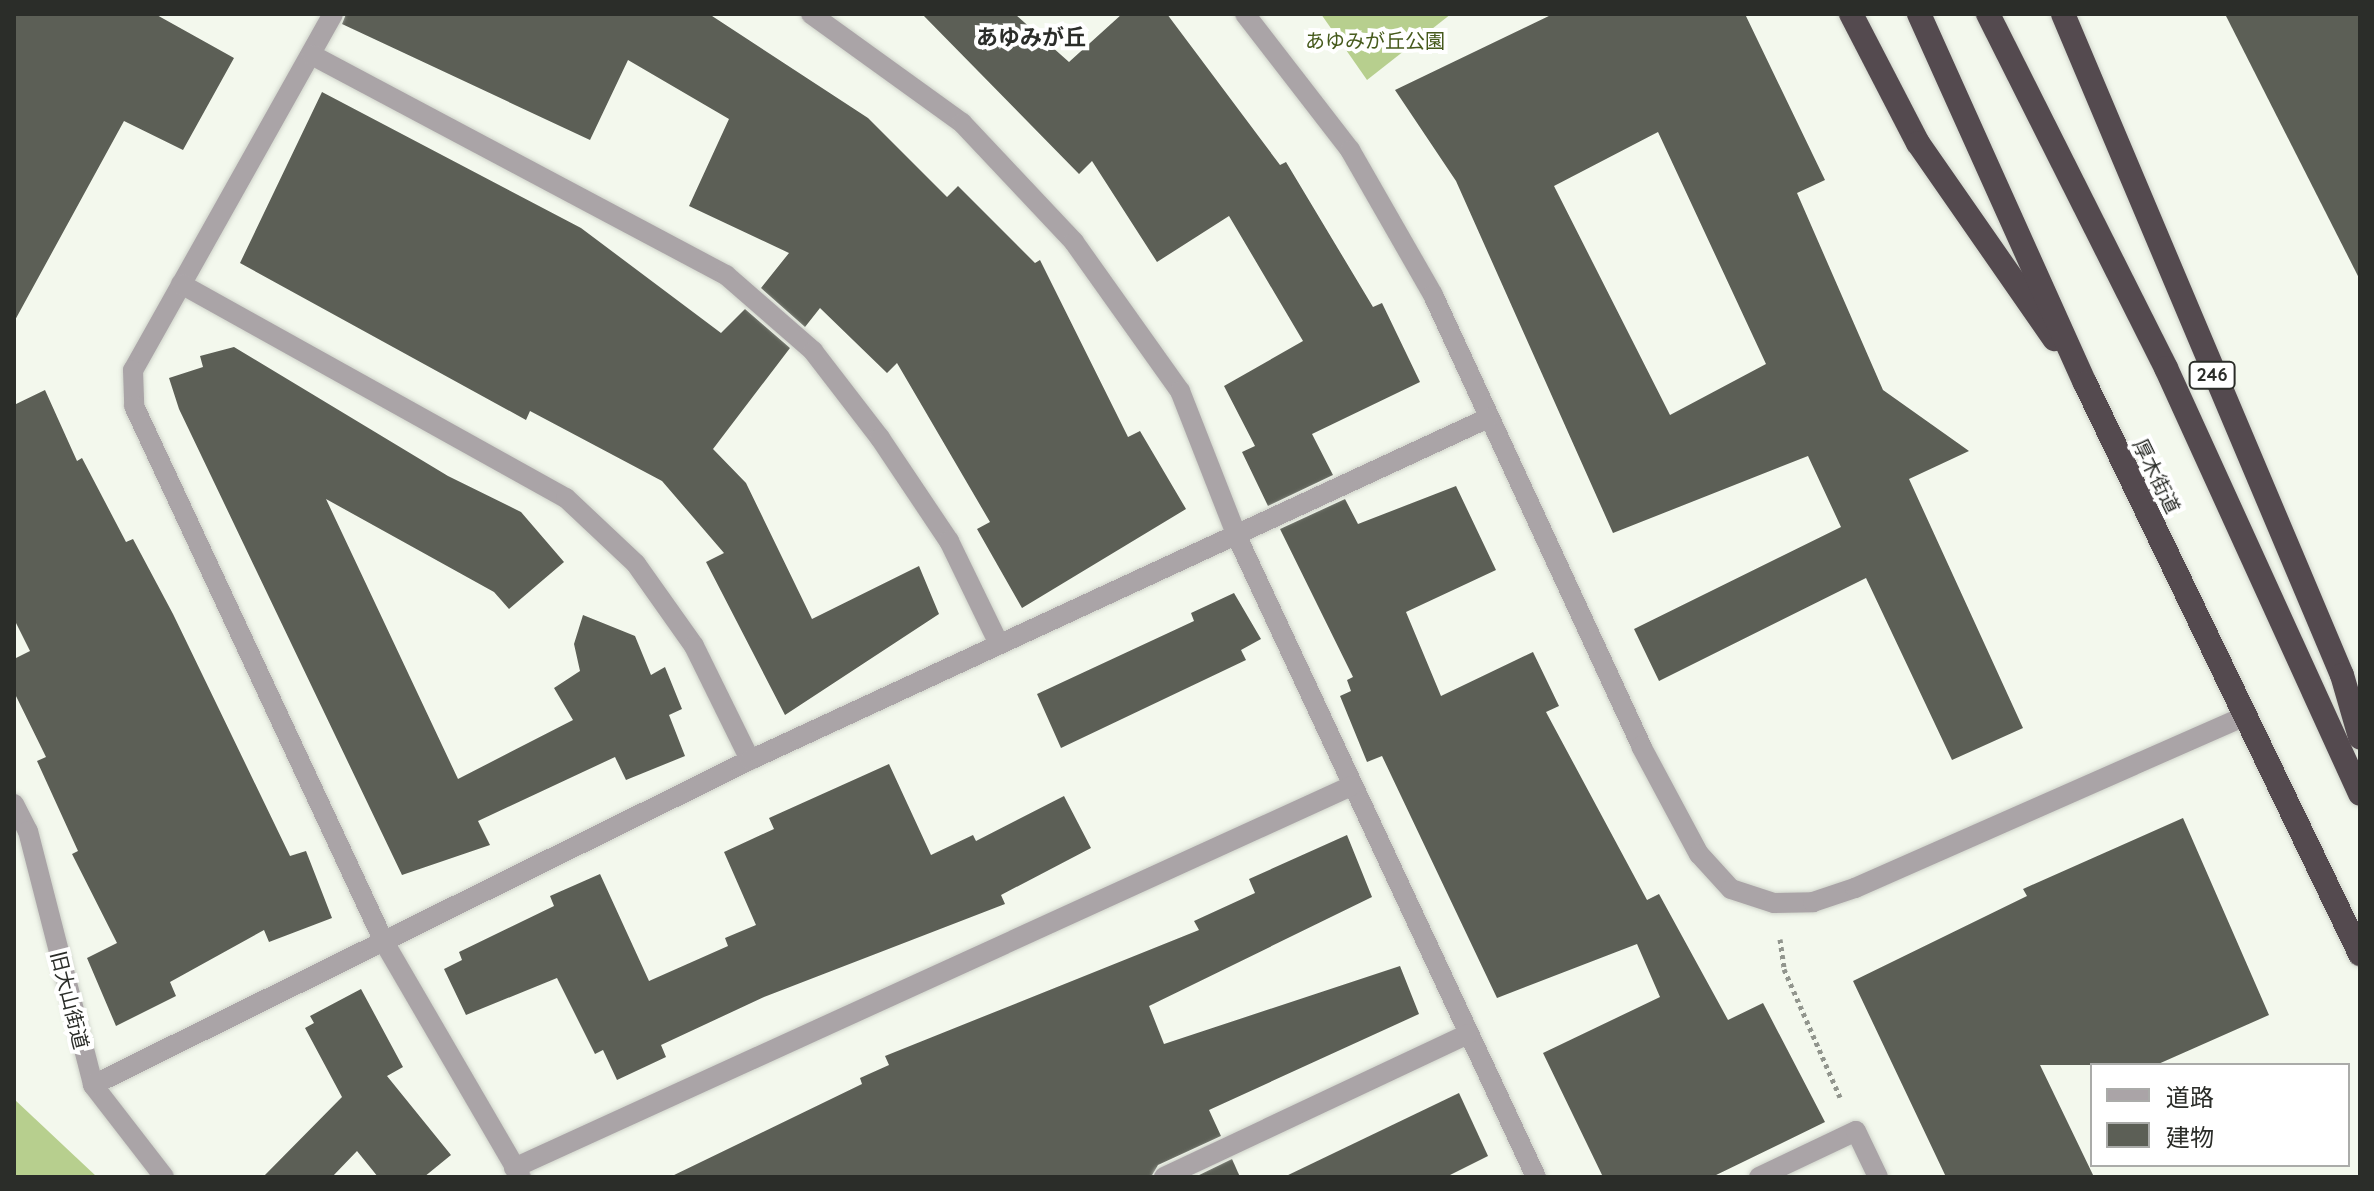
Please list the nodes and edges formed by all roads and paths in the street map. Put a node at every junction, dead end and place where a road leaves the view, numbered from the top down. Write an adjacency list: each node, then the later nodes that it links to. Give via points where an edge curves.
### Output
1 (333, 14): 8 (street)
2 (811, 14): 12 (street, via 962,123 1074,242 1180,391)
3 (1245, 14): 11 (street, via 1350,150 1433,295)
4 (1851, 14): 10 (highway, via 1918,143)
5 (1919, 14): 10 (highway, 厚木街道)
6 (1988, 14): 18 (highway, 246, via 2166,368)
7 (2063, 14): 15 (highway, 246, via 2342,675)
8 (312, 55): 9 (street); 13 (street, via 726,275 813,351 880,438 949,541)
9 (181, 284): 16 (street, via 566,498 636,564 694,646); 20 (street, via 133,370 134,406)
10 (2085, 383): 14 (highway, 厚木街道)
11 (1488, 418): 12 (street); 14 (street, via 1641,746 1699,854 1731,889 1774,903 1841,893)
12 (1238, 539): 13 (street); 17 (street)
13 (999, 644): 16 (street)
14 (2247, 715): 21 (highway, 厚木街道)
15 (2360, 737)
16 (750, 760): 20 (street)
17 (1351, 786): 23 (street); 26 (street)
18 (2360, 794)
19 (14, 804): 24 (street, 旧大山街道, via 28,831)
20 (384, 942): 24 (street); 26 (street)
21 (2360, 954)
22 (1784, 969): 25 (path)
23 (1468, 1034): 28 (street); 29 (street)
24 (93, 1085): 27 (street, 旧大山街道)
25 (1843, 1105)
26 (518, 1173)
27 (164, 1177)
28 (1164, 1177)
29 (1536, 1177)
30 (1759, 1177): 31 (street, via 1856,1131)
31 (1878, 1177)

